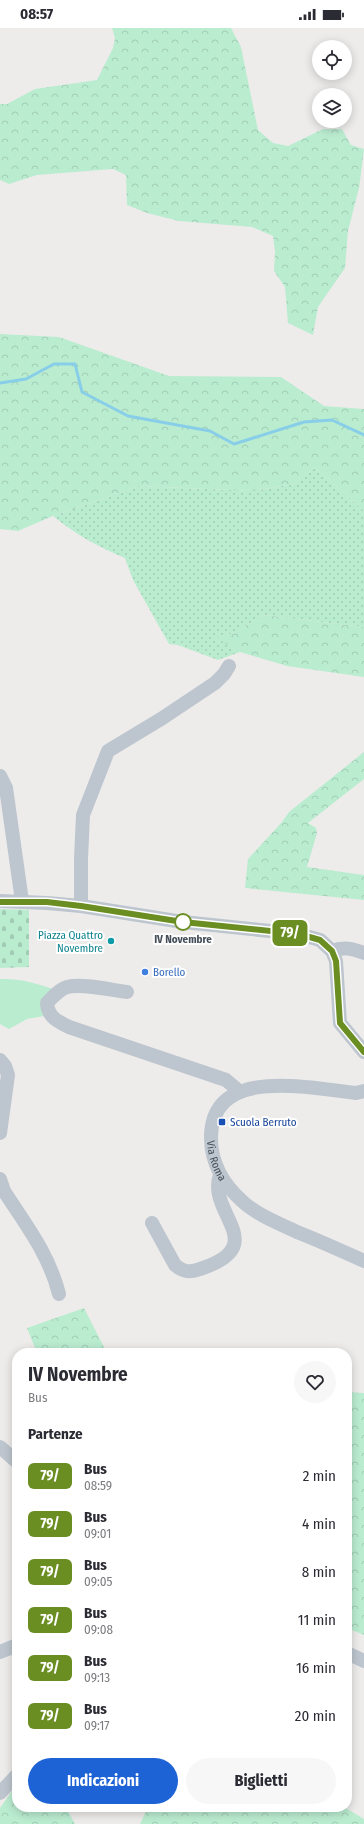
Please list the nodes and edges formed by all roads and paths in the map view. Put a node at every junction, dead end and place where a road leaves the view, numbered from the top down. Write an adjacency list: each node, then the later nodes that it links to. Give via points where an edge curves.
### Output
1 (229, 666): 5 (street, via 215,683 108,752 83,815)
2 (0, 776): 3 (street, via 6,788)
3 (22, 901): 4 (street); 5 (street)
4 (0, 902)
5 (81, 906): 6 (street, via 183,922 299,934 320,940)
6 (332, 951): 7 (street, via 349,948); 9 (street, via 337,972 340,1023)
7 (364, 953)
8 (127, 992): 11 (street, via 80,986 67,987 47,1003 50,1015 69,1027 226,1080)
9 (364, 1052)
10 (0, 1060): 13 (street, via 8,1076)
11 (239, 1091): 12 (street, Via Roma, via 269,1086 290,1086 356,1093); 14 (street, Via Roma, via 222,1104 212,1123 212,1153)
12 (364, 1091)
13 (0, 1134)
14 (220, 1175): 16 (street, via 218,1192 234,1230 235,1241 230,1253 221,1260 199,1270 181,1270 175,1265); 17 (street, Via Roma, via 242,1201 256,1212)
15 (0, 1179): 18 (street, via 4,1191 45,1254 54,1273)
16 (152, 1223)
17 (364, 1261)
18 (59, 1294)
19 (0, 1447): 20 (street)
20 (12, 1458)
21 (12, 1647): 22 (street)
22 (0, 1652)
23 (352, 1655): 24 (street)
24 (364, 1661)
25 (12, 1780): 26 (street)
26 (0, 1793)

